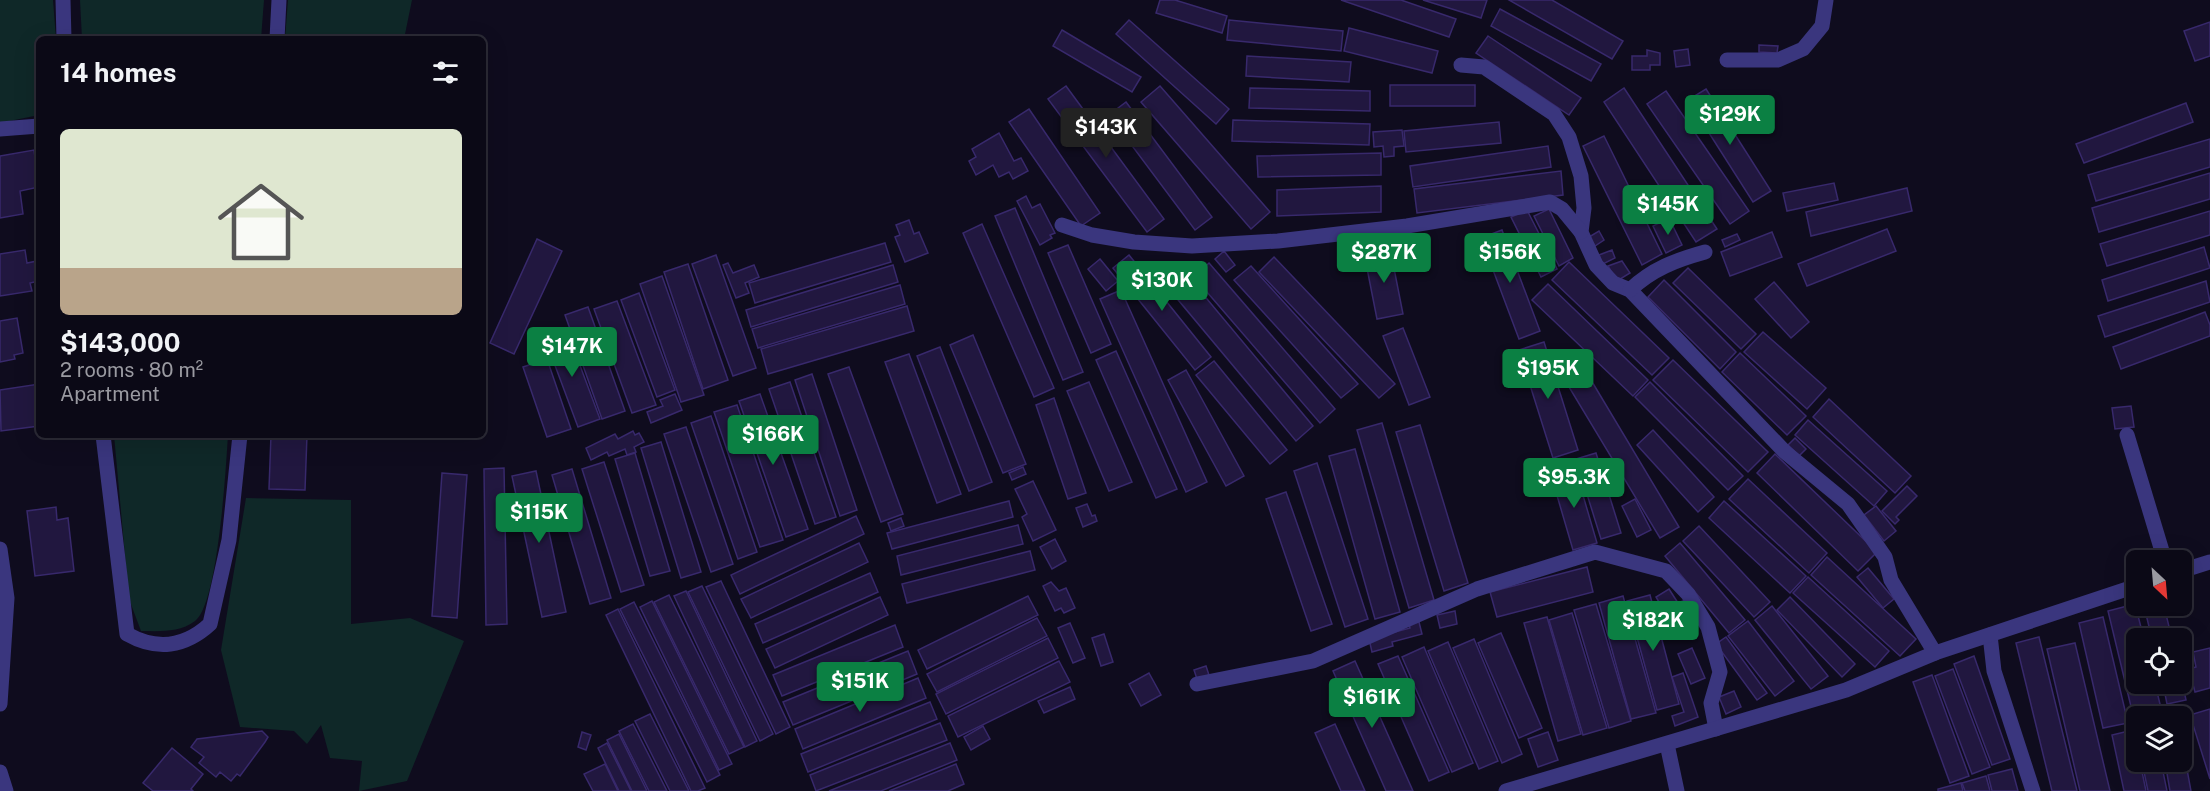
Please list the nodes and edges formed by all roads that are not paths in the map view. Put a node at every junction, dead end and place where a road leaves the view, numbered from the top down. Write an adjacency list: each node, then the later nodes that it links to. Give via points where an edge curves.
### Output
1 (63, 0): 4 (street)
2 (279, 0): 5 (street)
3 (1826, 0): 6 (street, via 1822,26 1803,49 1778,60)
4 (64, 36)
5 (277, 36)
6 (1727, 60)
7 (1461, 65): 11 (street, via 1484,67 1554,114 1569,137 1581,176)
8 (36, 126): 9 (street)
9 (0, 129)
10 (1062, 225): 11 (street, via 1134,242 1192,246 1407,226 1550,202 1562,209)
11 (1581, 232): 13 (street, via 1596,265 1613,284)
12 (1705, 252): 13 (street, via 1646,275)
13 (1630, 290): 23 (street, via 1785,452 1848,504 1885,557 1892,580)
14 (2127, 435): 18 (street)
15 (103, 438): 16 (street, via 127,634 141,642 168,644 184,643 210,624 229,540)
16 (240, 438)
17 (0, 549): 25 (street, via 7,598)
18 (2162, 550)
19 (2210, 562): 20 (street)
20 (2192, 568)
21 (2126, 589): 22 (street)
22 (1990, 635): 23 (street); 32 (street, via 1994,671)
23 (1935, 653): 26 (street, via 1846,690)
24 (1197, 684): 26 (street, via 1312,661 1477,589 1594,552 1666,571 1688,594 1708,627 1720,672 1711,703)
25 (0, 704)
26 (1716, 729): 27 (street)
27 (1667, 744): 30 (street); 31 (street)
28 (0, 772): 29 (street)
29 (6, 791)
30 (1506, 791)
31 (1677, 791)
32 (2033, 791)

